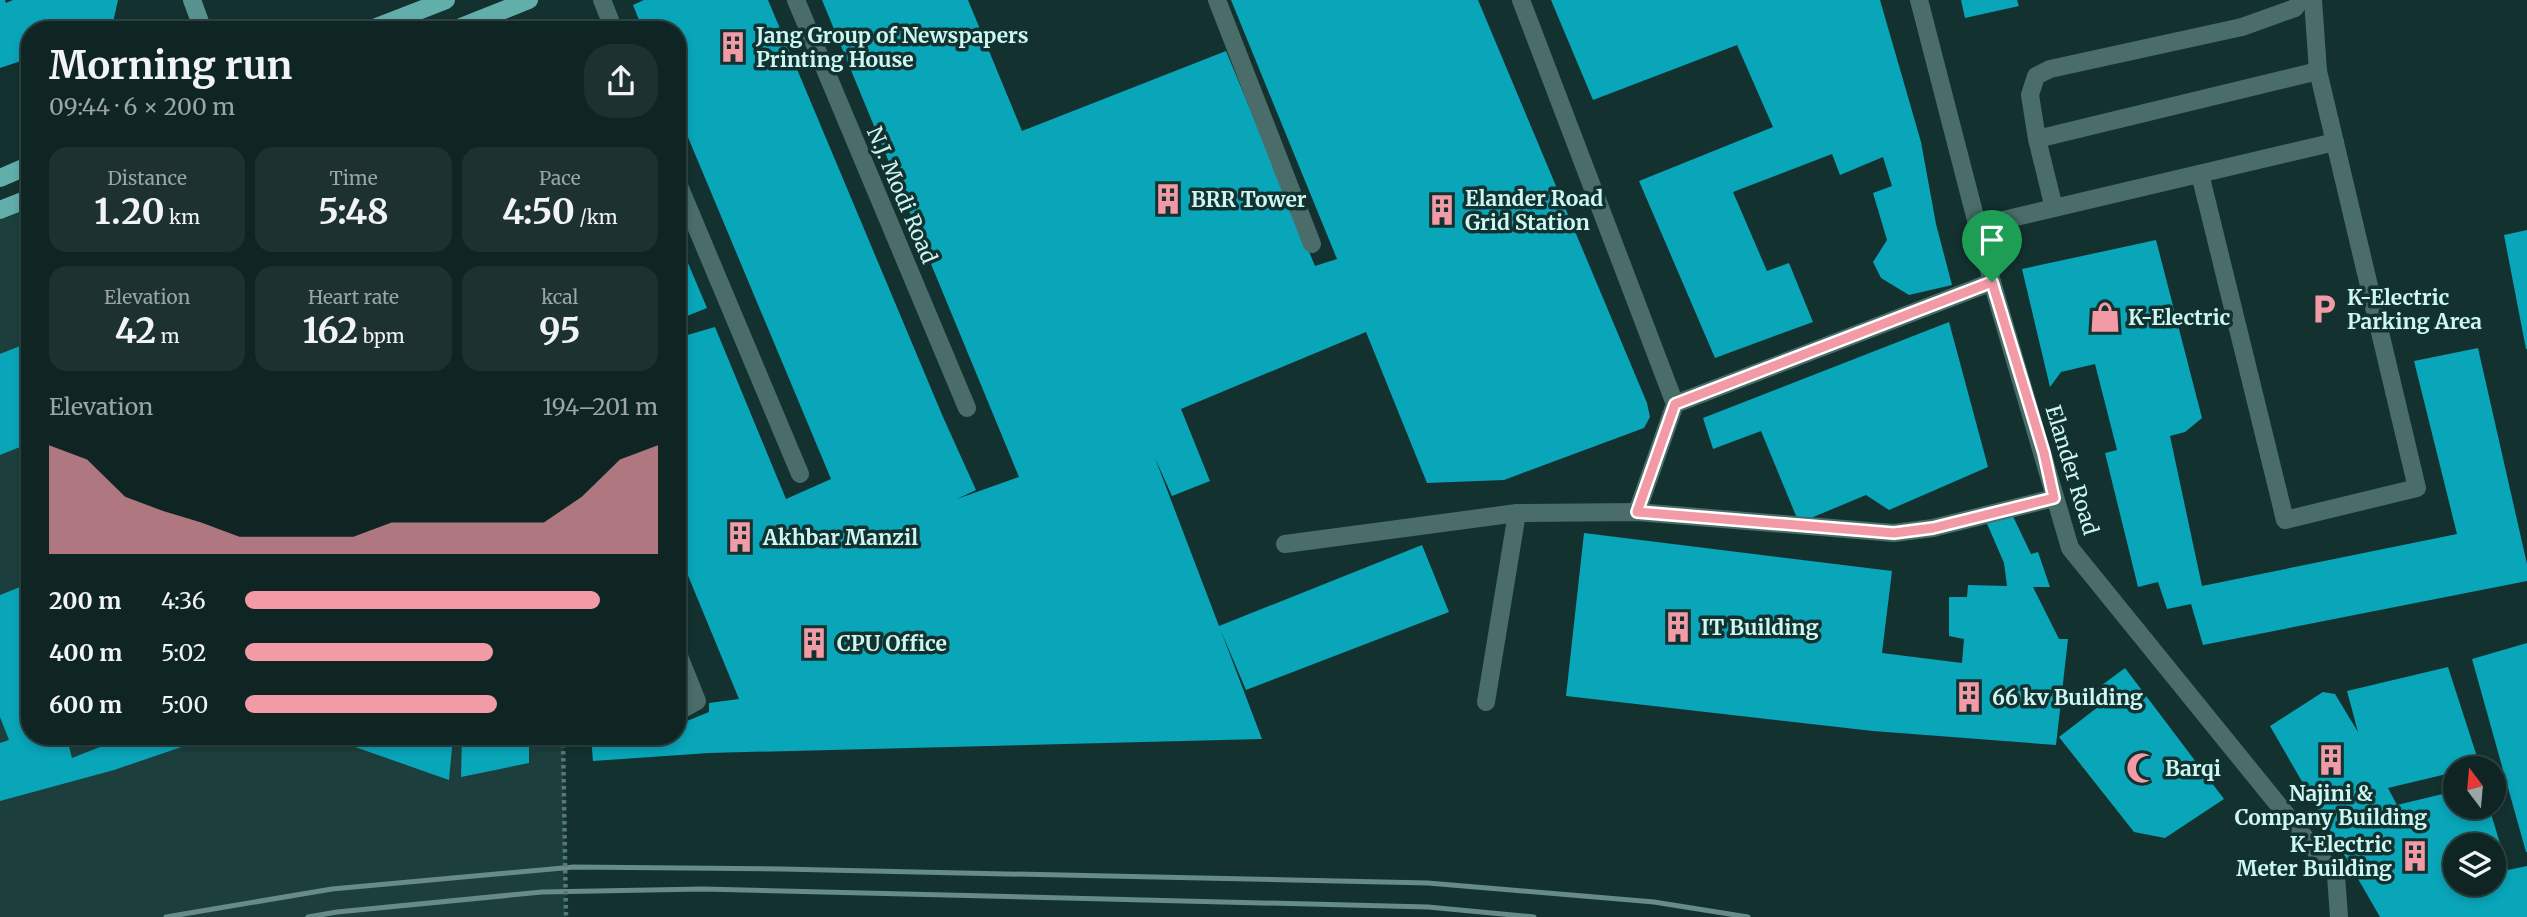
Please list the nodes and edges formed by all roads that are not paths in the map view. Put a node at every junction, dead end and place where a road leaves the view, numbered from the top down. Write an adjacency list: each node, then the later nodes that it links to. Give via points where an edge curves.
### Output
1 (192, 0): 11 (main road)
2 (446, 0): 12 (main road)
3 (528, 0): 13 (main road)
4 (602, 0): 14 (street)
5 (796, 0): 29 (street, N.J. Modi Road)
6 (1217, 0): 26 (street)
7 (1521, 0): 28 (street)
8 (1919, 0): 25 (street, Elander Road)
9 (2300, 0): 16 (street, via 2295,8 2242,27 2050,69 2036,76 2030,94)
10 (2313, 0): 15 (street)
11 (200, 21)
12 (392, 21)
13 (476, 21)
14 (610, 21)
15 (2318, 71): 16 (street); 17 (street)
16 (2037, 139): 23 (street)
17 (2335, 142): 19 (street); 19 (street, via 2417,488 2285,520)
18 (21, 169): 20 (main road)
19 (2200, 174): 23 (street)
20 (0, 178)
21 (21, 202): 24 (main road)
22 (686, 202): 30 (street)
23 (2054, 208): 25 (street)
24 (0, 210)
25 (1978, 226): 27 (street, Elander Road)
26 (1312, 244)
27 (1992, 282): 28 (street); 31 (street, Elander Road)
28 (1675, 404): 32 (street)
29 (967, 408)
30 (800, 474)
31 (2054, 498): 32 (street, via 1894,533); 38 (street, Elander Road, via 2070,548 2336,876)
32 (1637, 512): 33 (street)
33 (1517, 513): 34 (street); 36 (street)
34 (1285, 544)
35 (686, 674): 37 (street, via 697,701)
36 (1486, 702)
37 (686, 707)
38 (2339, 917)

